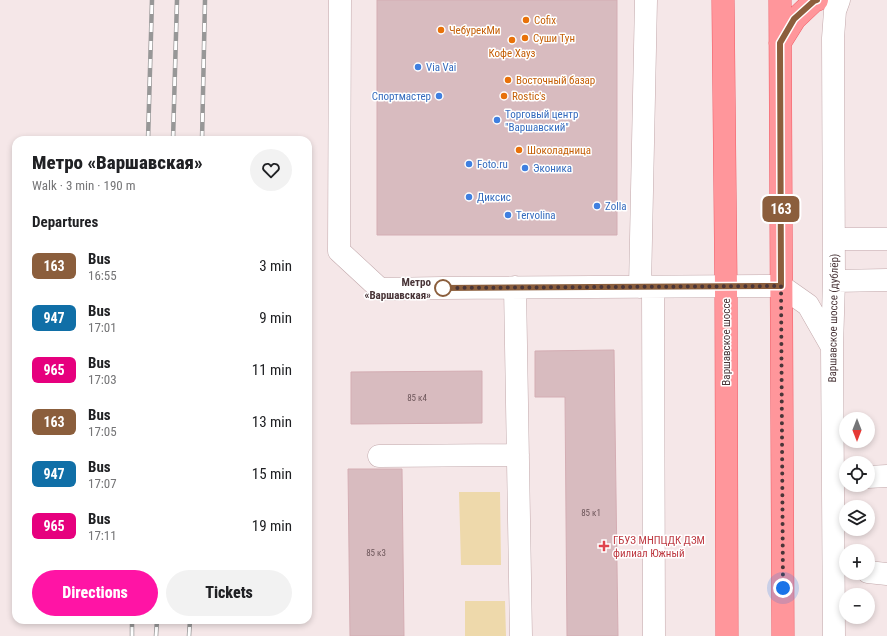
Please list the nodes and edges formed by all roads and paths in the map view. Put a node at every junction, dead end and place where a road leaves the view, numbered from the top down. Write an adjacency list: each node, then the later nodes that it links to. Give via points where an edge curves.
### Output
1 (340, 0): 13 (street, via 340,251 380,289)
2 (646, 0): 14 (street)
3 (723, 0): 15 (main road, Варшавское шоссе)
4 (780, 0): 7 (main road)
5 (817, 0): 7 (main road, via 794,19)
6 (839, 0): 8 (street, Варшавское шоссе (дублёр), via 835,11 833,38)
7 (780, 43): 12 (main road)
8 (834, 239): 9 (street); 11 (street, Варшавское шоссе (дублёр))
9 (887, 239)
10 (887, 280): 11 (street)
11 (834, 281): 16 (street, Варшавское шоссе (дублёр))
12 (781, 286): 15 (street); 16 (street, via 808,306); 30 (main road)
13 (515, 287): 14 (street); 17 (street)
14 (647, 287): 15 (street); 28 (street)
15 (726, 287): 29 (main road, Варшавское шоссе)
16 (832, 347): 19 (street, Варшавское шоссе (дублёр))
17 (518, 455): 18 (street); 27 (street)
18 (380, 456)
19 (839, 461)
20 (887, 476): 21 (street)
21 (875, 477)
22 (840, 492): 23 (street, Варшавское шоссе (дублёр))
23 (840, 544)
24 (875, 573): 25 (street)
25 (887, 574)
26 (839, 580): 31 (street, Варшавское шоссе (дублёр))
27 (521, 636)
28 (654, 636)
29 (726, 636)
30 (783, 636)
31 (834, 636)

